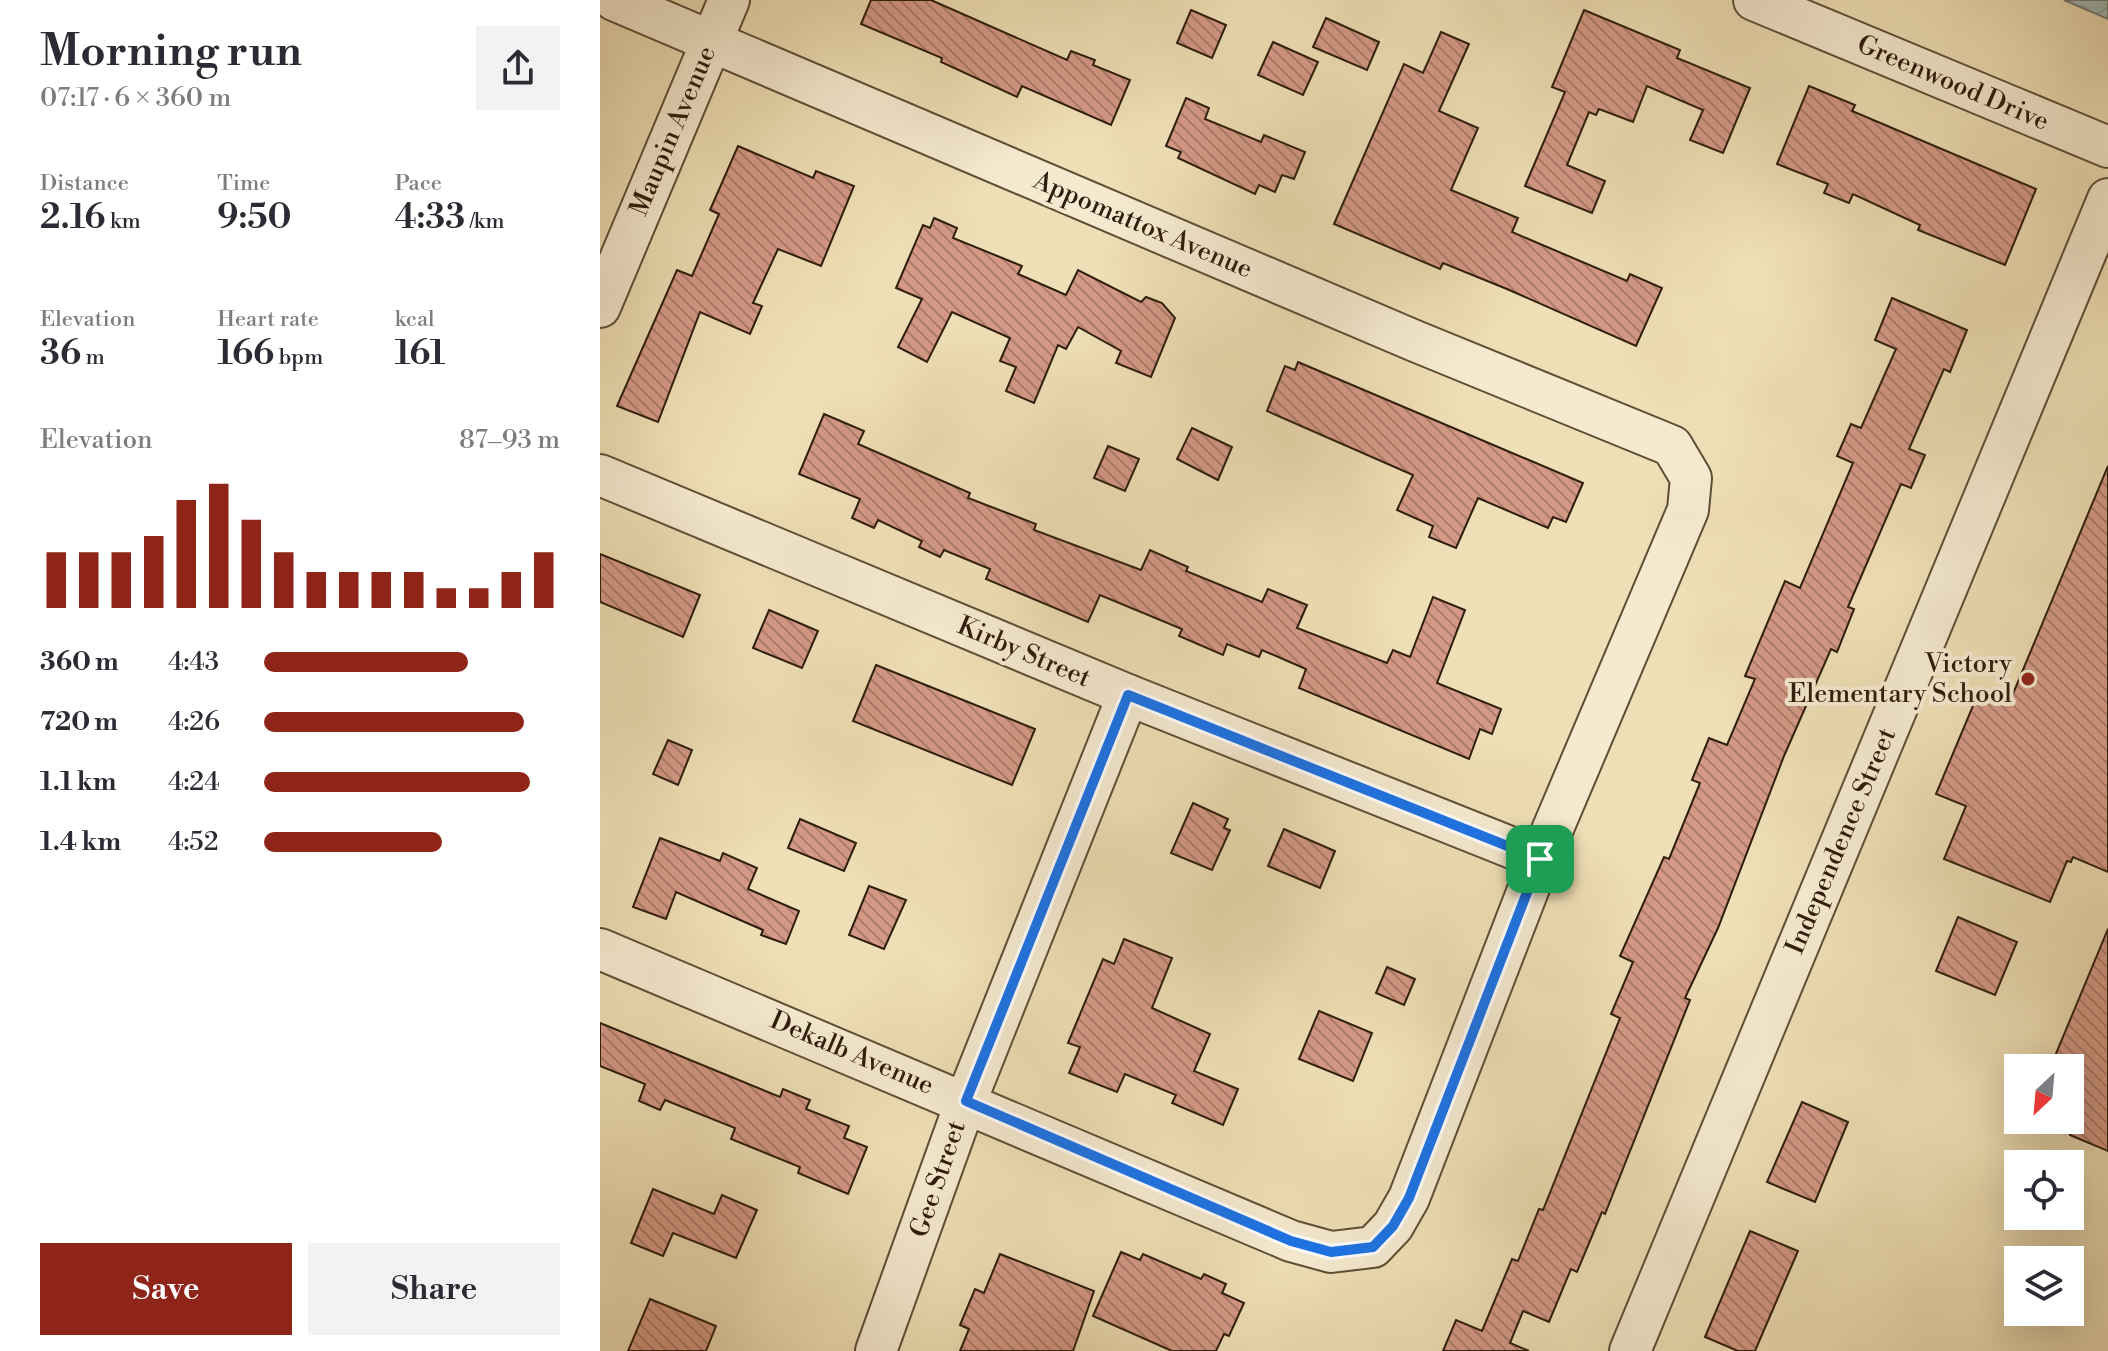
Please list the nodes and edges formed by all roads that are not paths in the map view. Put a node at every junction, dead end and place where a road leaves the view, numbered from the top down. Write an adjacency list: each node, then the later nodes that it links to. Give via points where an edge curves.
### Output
1 (614, 0): 4 (street, Appomattox Avenue)
2 (729, 0): 4 (street, Maupin Avenue)
3 (1754, 0): 5 (street, Greenwood Drive)
4 (711, 40): 7 (street, Maupin Avenue); 10 (street, Appomattox Avenue, via 1672,446 1691,478 1688,510)
5 (2108, 147)
6 (2108, 199): 14 (street, Independence Street)
7 (600, 307)
8 (600, 475): 9 (street, Kirby Street)
9 (1128, 695): 10 (street, Kirby Street); 12 (street, Gee Street)
10 (1540, 859): 12 (street, Dekalb Avenue, via 1409,1198 1373,1247 1331,1252 1291,1241)
11 (600, 949): 12 (street, Dekalb Avenue)
12 (966, 1101): 13 (street, Gee Street)
13 (876, 1351)
14 (1630, 1351)

